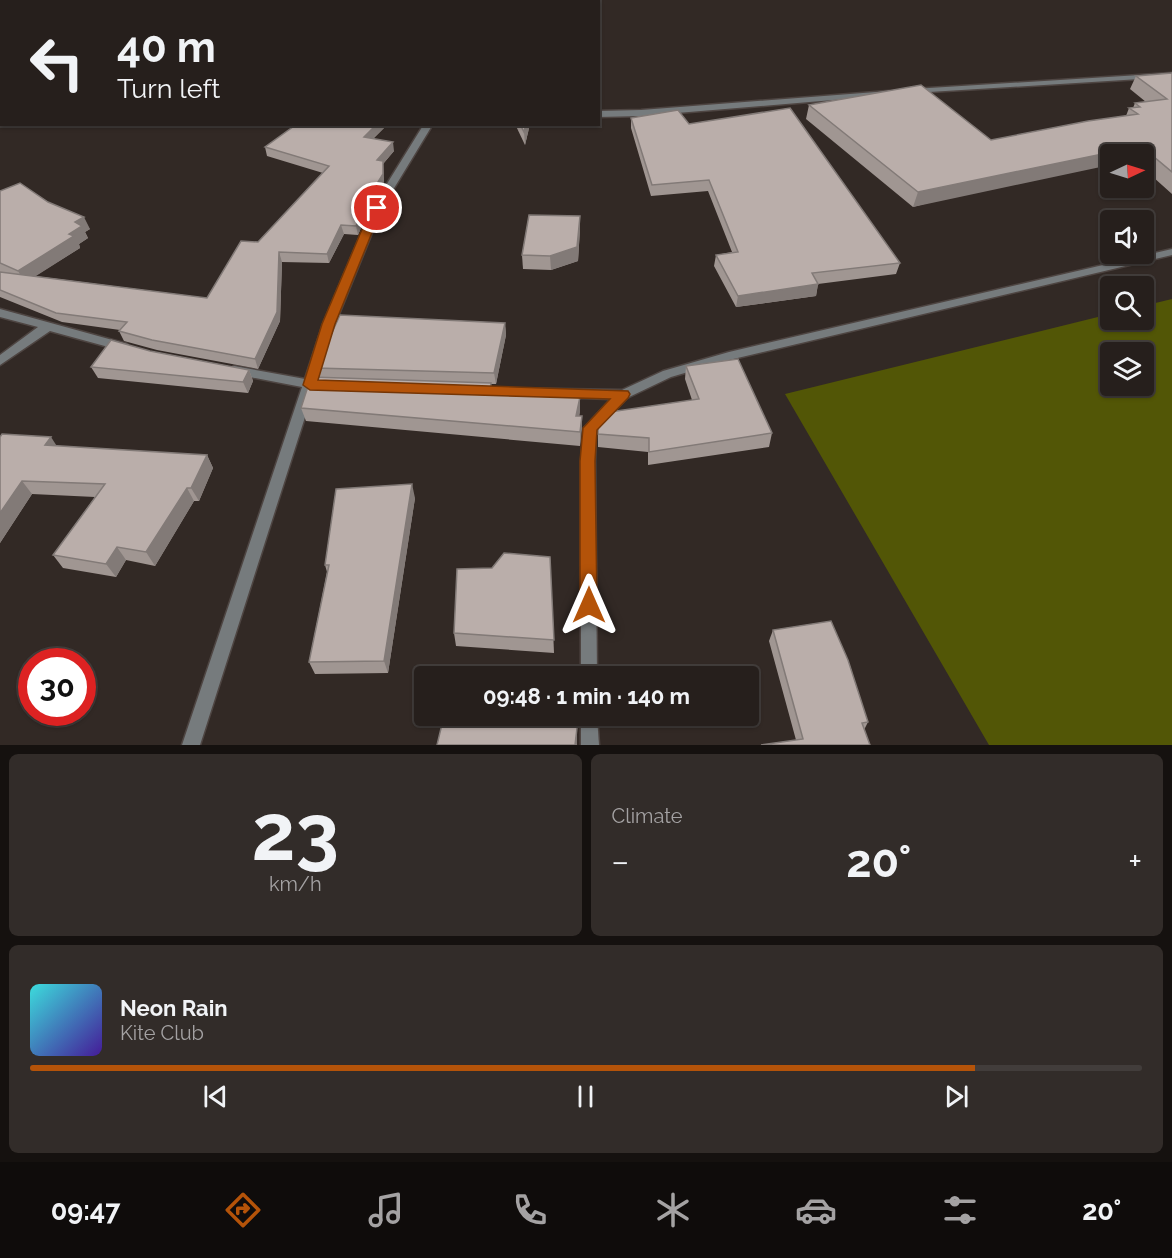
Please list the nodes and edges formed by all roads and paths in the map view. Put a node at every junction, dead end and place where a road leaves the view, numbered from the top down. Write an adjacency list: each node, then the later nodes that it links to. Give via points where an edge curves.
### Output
1 (1172, 75): 2 (street)
2 (906, 91)
3 (894, 92): 4 (street)
4 (600, 114)
5 (428, 126): 12 (street, via 377,208 329,324)
6 (1172, 252): 15 (street, via 729,356 667,375)
7 (0, 313): 8 (street)
8 (48, 327): 9 (street); 10 (street)
9 (134, 350)
10 (0, 361)
11 (222, 368): 12 (street)
12 (310, 385): 13 (street); 18 (street)
13 (333, 386)
14 (484, 390): 15 (street)
15 (623, 394): 16 (street, via 590,428)
16 (589, 666)
17 (589, 726): 19 (street)
18 (191, 745)
19 (590, 745)

